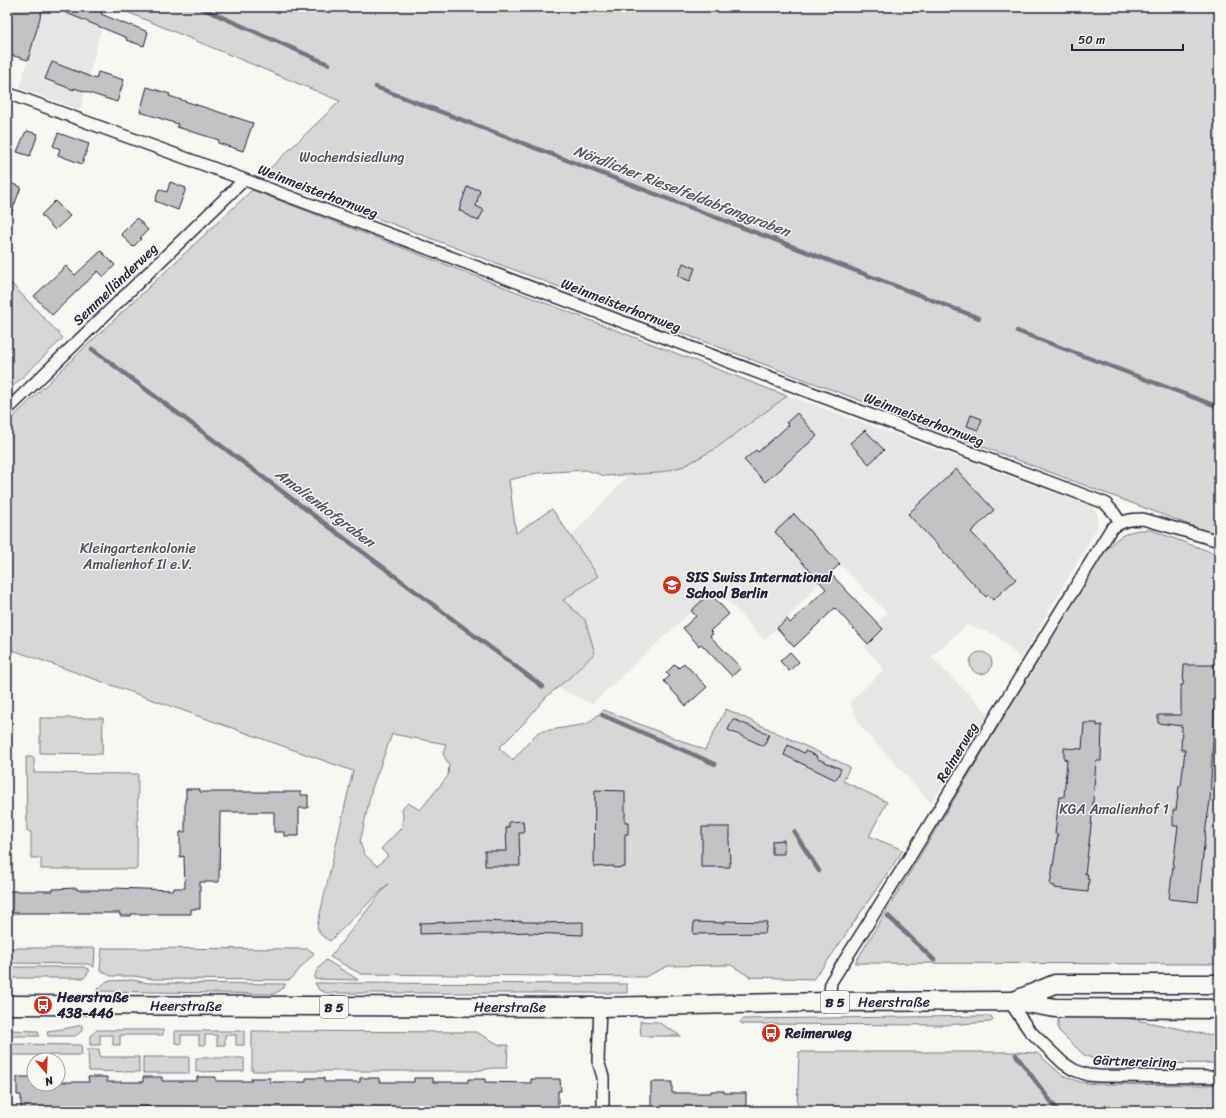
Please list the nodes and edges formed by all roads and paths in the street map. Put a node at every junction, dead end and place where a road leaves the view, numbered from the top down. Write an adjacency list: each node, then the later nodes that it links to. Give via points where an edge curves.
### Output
1 (7, 93): 2 (street, Weinmeisterhornweg)
2 (244, 180): 3 (street, Semmelländerweg); 4 (street, Weinmeisterhornweg, via 1105,503)
3 (7, 410)
4 (1120, 522): 5 (street, via 1143,519); 8 (street, Reimerweg, via 1111,529 831,982)
5 (1219, 541)
6 (1219, 984): 7 (main road, Heerstraße / B 5, via 1055,984)
7 (1011, 1001): 8 (main road, Heerstraße / B 5); 11 (main road, Heerstraße / B 5, via 1055,1008); 12 (street, Gärtnereiring, via 1029,1030 1063,1063 1074,1070 1099,1076)
8 (829, 1002): 10 (main road, Heerstraße / B 5)
9 (7, 1005): 10 (main road, Heerstraße / B 5)
10 (600, 1007): 13 (street, via 598,1061 603,1077)
11 (1219, 1009)
12 (1219, 1077)
13 (603, 1111)

